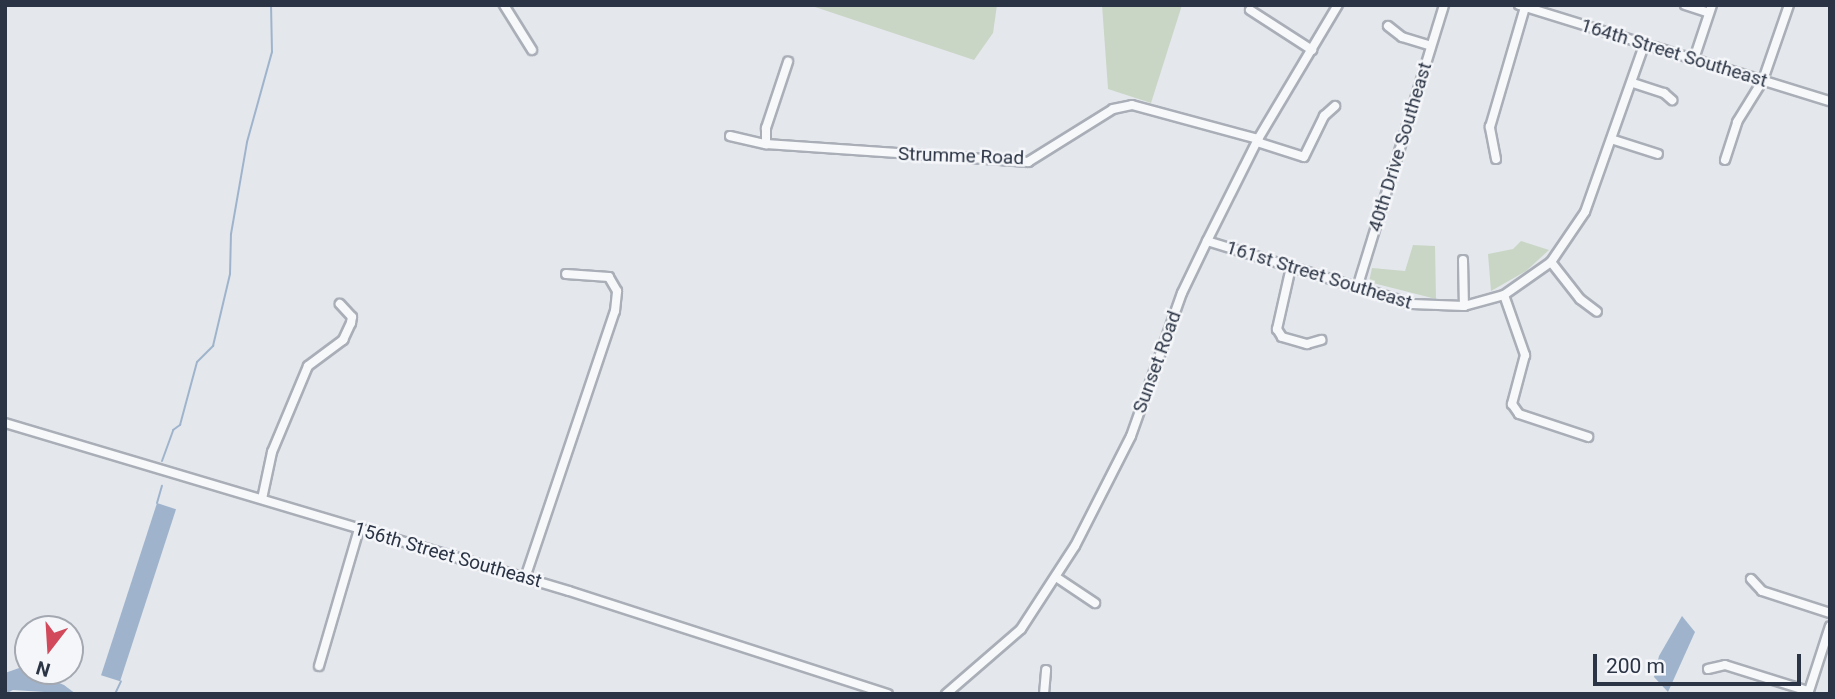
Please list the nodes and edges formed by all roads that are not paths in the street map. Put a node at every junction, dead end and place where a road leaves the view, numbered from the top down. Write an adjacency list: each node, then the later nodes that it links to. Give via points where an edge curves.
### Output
1 (504, 5): 12 (street)
2 (1338, 5): 13 (street, Sunset Road)
3 (1444, 5): 11 (street, 40th Drive Southeast)
4 (1685, 5): 7 (street)
5 (1788, 5): 16 (street)
6 (1522, 6): 10 (street, 164th Street Southeast); 26 (street, via 1490,127)
7 (1710, 9): 14 (street)
8 (1250, 10): 13 (street)
9 (1388, 26): 11 (street, via 1402,37)
10 (1644, 45): 14 (street, 164th Street Southeast); 17 (street, 161st Street Southeast)
11 (1431, 46): 33 (street, 40th Drive Southeast)
12 (532, 50)
13 (1312, 50): 23 (street, Sunset Road)
14 (1694, 59): 16 (street, 164th Street Southeast)
15 (788, 62): 24 (street, via 766,128)
16 (1763, 80): 19 (street, 164th Street Southeast); 27 (street, via 1737,122)
17 (1633, 83): 18 (street); 22 (street, 161st Street Southeast)
18 (1672, 100)
19 (1830, 101)
20 (1335, 106): 23 (street, Strumme Road, via 1324,116 1304,157)
21 (730, 136): 24 (street, Strumme Road)
22 (1614, 140): 25 (street); 30 (street, 161st Street Southeast, via 1572,233)
23 (1258, 141): 24 (street, Strumme Road, via 1132,105 1113,109 1028,162); 28 (street, Sunset Road)
24 (766, 144)
25 (1658, 154)
26 (1496, 159)
27 (1725, 160)
28 (1207, 241): 31 (street, 161st Street Southeast); 43 (street, Sunset Road, via 1182,293 1131,436)
29 (1462, 260): 36 (street)
30 (1551, 262): 34 (street, 161st Street Southeast); 37 (street, via 1580,299)
31 (1291, 268): 33 (street, 161st Street Southeast); 38 (street, via 1277,329 1282,337 1307,344)
32 (566, 274): 44 (street, via 609,277 617,291 615,311)
33 (1357, 288): 36 (street, 161st Street Southeast, via 1412,304)
34 (1504, 295): 36 (street, 161st Street Southeast); 40 (street, via 1525,355 1513,404 1519,414)
35 (340, 304): 41 (street, via 352,317 351,323 343,340 309,366 272,452)
36 (1464, 306)
37 (1597, 312)
38 (1321, 340)
39 (5, 424): 41 (street, 156th Street Southeast)
40 (1588, 437)
41 (262, 499): 42 (street, 156th Street Southeast)
42 (359, 529): 44 (street, 156th Street Southeast); 49 (street)
43 (1056, 577): 46 (street); 54 (street, Sunset Road, via 1021,629)
44 (526, 578): 53 (street, 156th Street Southeast)
45 (1751, 579): 47 (street, via 1762,592)
46 (1096, 603)
47 (1830, 613)
48 (1830, 626): 52 (street)
49 (318, 666)
50 (1708, 668): 52 (street, via 1725,665)
51 (1046, 670): 55 (street)
52 (1808, 692)
53 (888, 694)
54 (947, 694)
55 (1044, 694)

